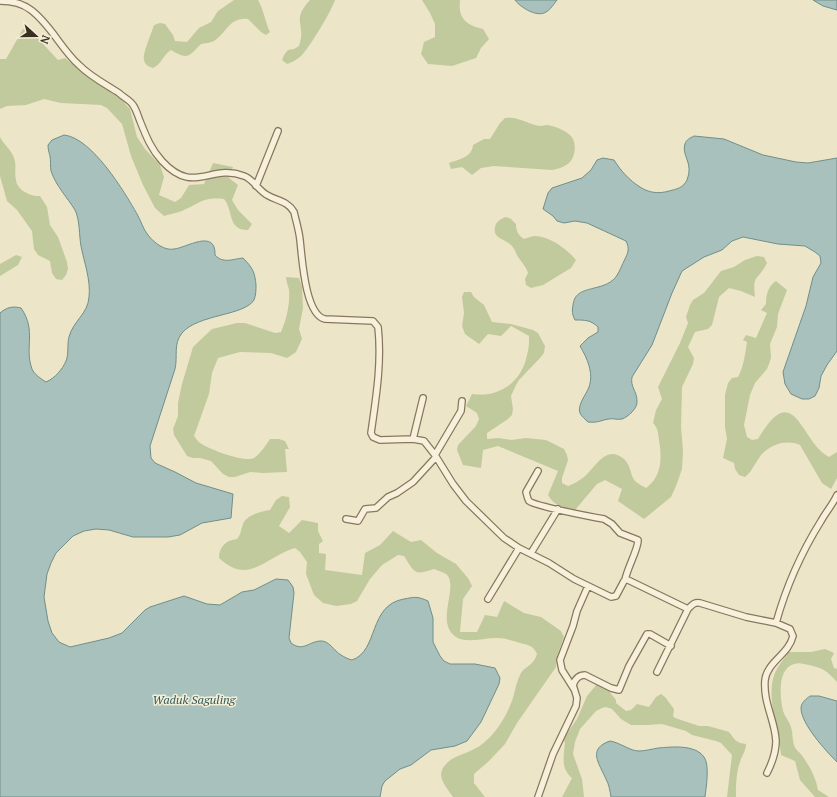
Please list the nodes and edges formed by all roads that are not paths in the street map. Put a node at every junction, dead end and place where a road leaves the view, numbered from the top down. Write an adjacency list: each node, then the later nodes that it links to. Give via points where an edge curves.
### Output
1 (0, 1): 3 (street, via 19,3 33,12 79,65 132,104 152,148 170,169 193,178 239,174 250,179)
2 (278, 131): 3 (street)
3 (256, 186): 6 (street, via 265,194 289,204 294,212 308,293 320,317 372,321 378,327 379,359 372,435 384,441)
4 (423, 398): 6 (street)
5 (462, 401): 7 (street, via 460,411)
6 (412, 439): 7 (street, via 424,441)
7 (436, 456): 12 (street, via 413,482 388,497 380,506 365,510 358,521); 13 (street, via 466,501 504,538)
8 (538, 471): 11 (street, via 526,492 528,499 535,504)
9 (837, 495): 10 (street)
10 (835, 503): 19 (street, via 821,521 795,569)
11 (558, 509): 14 (street); 15 (street, via 604,519 620,533 638,540)
12 (346, 519)
13 (519, 548): 14 (street); 17 (street)
14 (531, 554): 16 (street)
15 (625, 580): 16 (street, via 614,597); 18 (street, via 630,580)
16 (588, 586): 22 (street, via 576,611 560,660 562,670)
17 (488, 599)
18 (688, 609): 19 (street, via 696,602); 20 (street)
19 (776, 623): 23 (street, via 790,629 793,636 790,645 770,667 765,680 767,706 776,742 774,758)
20 (671, 646): 21 (street); 22 (street, via 647,634 619,690 585,675 576,680)
21 (657, 672)
22 (574, 689): 24 (street, via 576,706 553,754)
23 (767, 773)
24 (538, 797)

